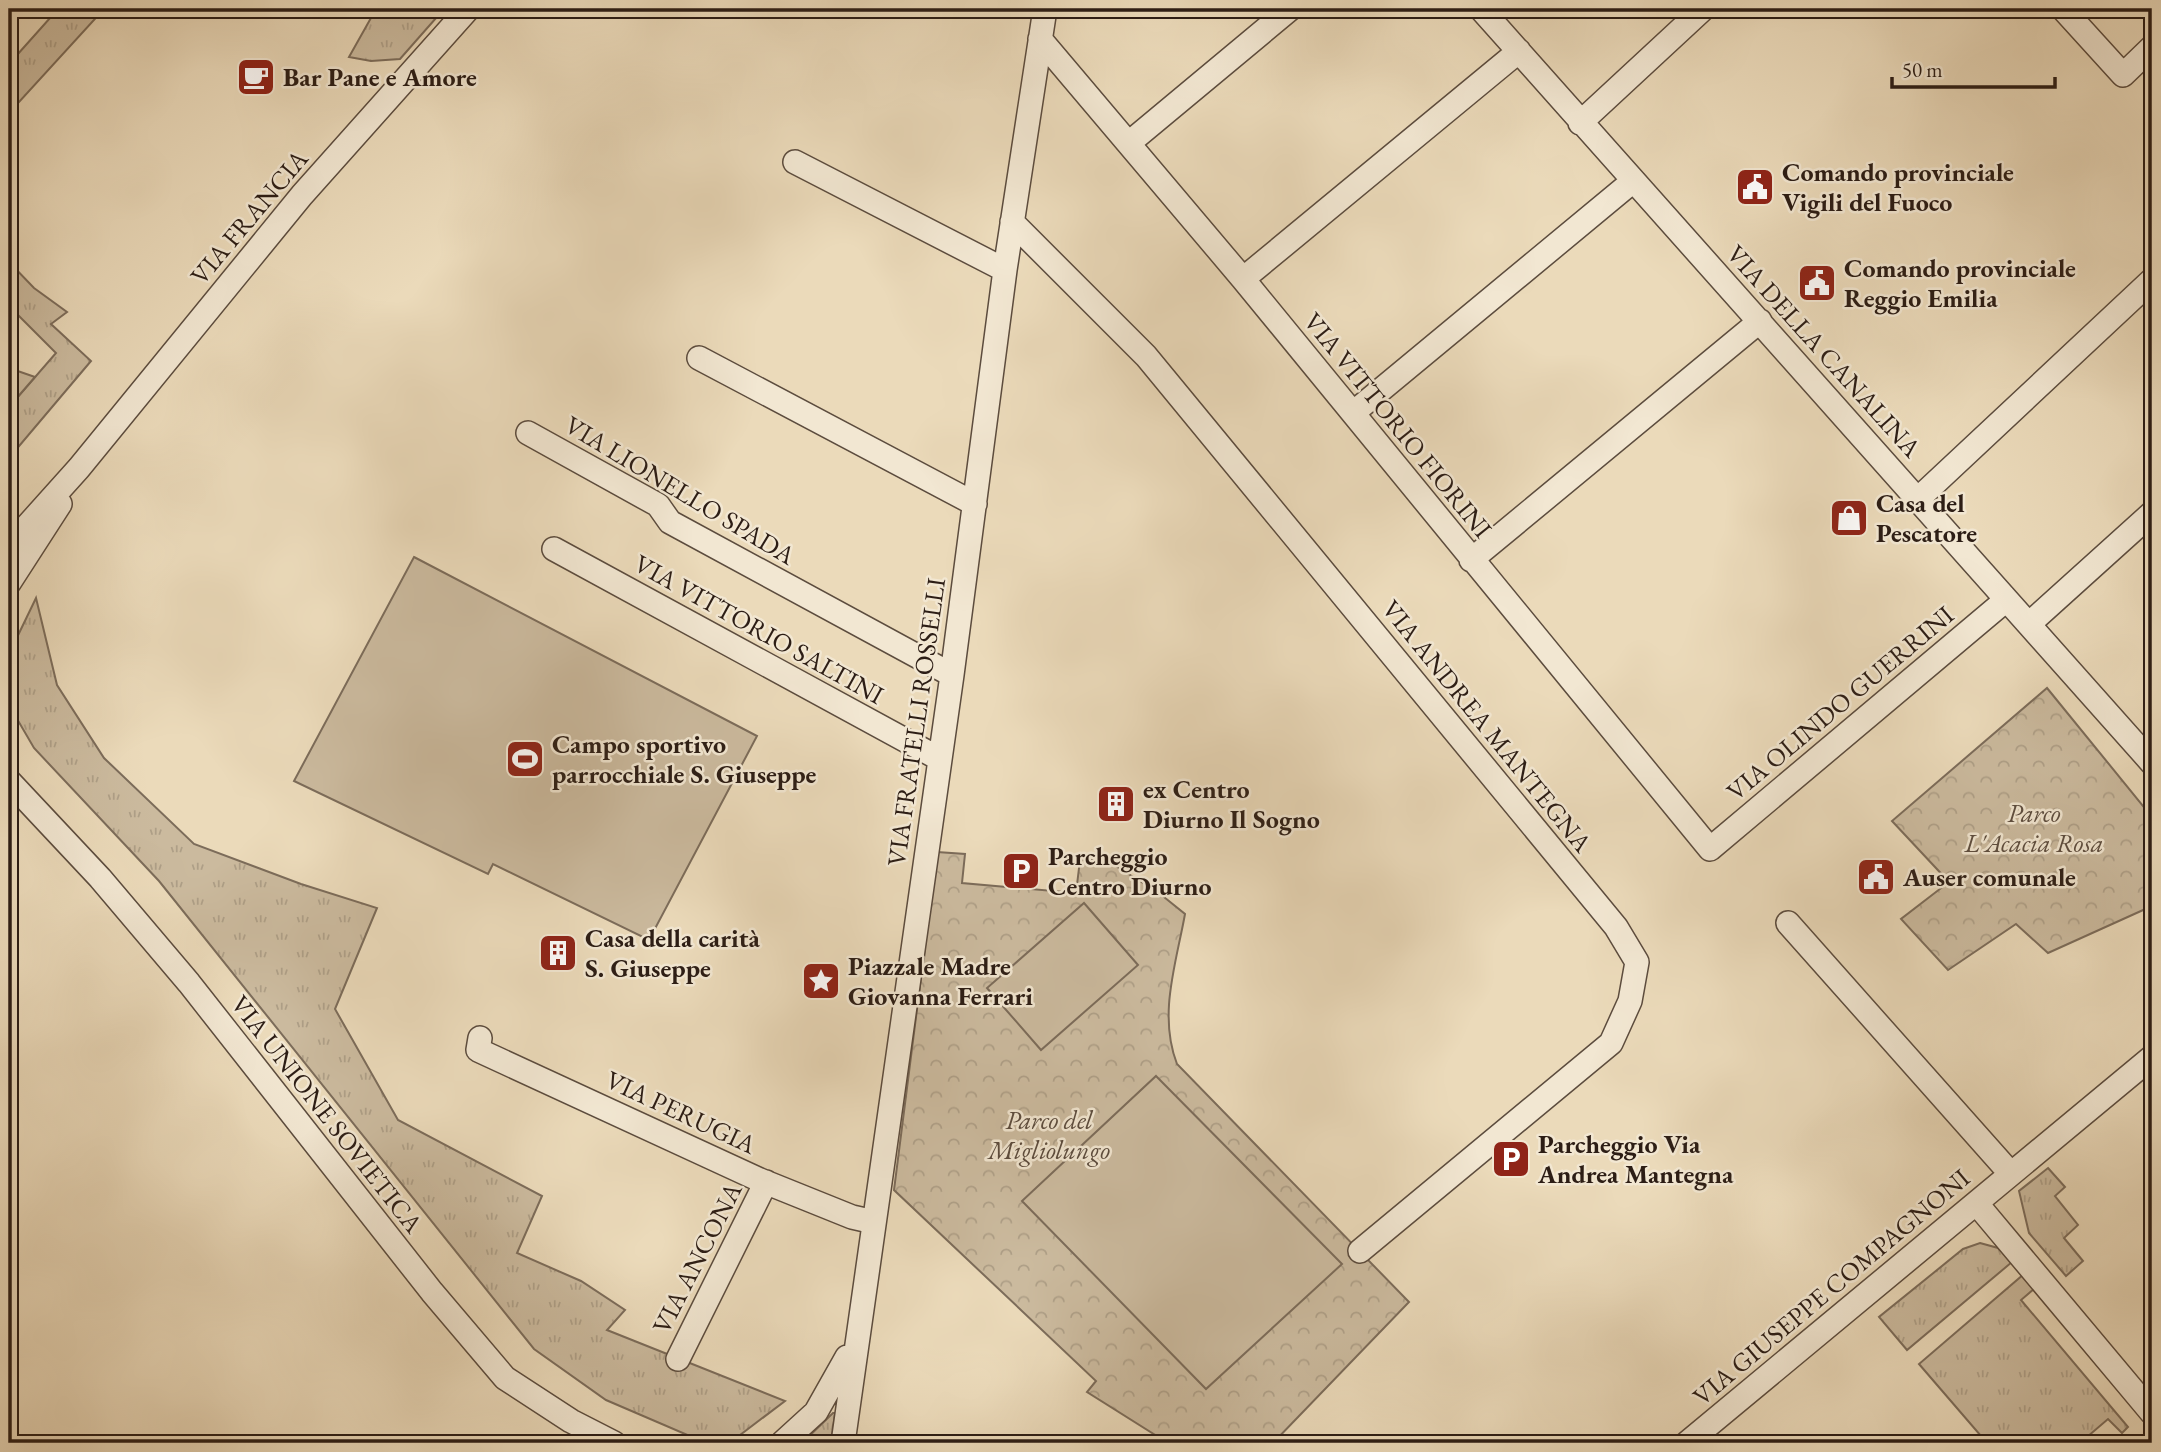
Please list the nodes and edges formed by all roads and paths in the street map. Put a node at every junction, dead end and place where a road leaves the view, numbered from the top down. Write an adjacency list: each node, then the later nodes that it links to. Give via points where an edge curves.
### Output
1 (468, 9): 22 (street, VIA FRANCIA, via 302,195)
2 (1045, 9): 7 (street, VIA FRATELLI ROSSELLI)
3 (1290, 9): 11 (street)
4 (1481, 9): 9 (street, VIA DELLA CANALINA)
5 (1703, 9): 10 (street)
6 (2063, 9): 8 (street, via 2123,75)
7 (1040, 39): 11 (street, VIA VITTORIO FIORINI); 14 (street, VIA FRATELLI ROSSELLI)
8 (2152, 47)
9 (1518, 51): 10 (street, VIA DELLA CANALINA); 16 (street)
10 (1580, 123): 13 (street, VIA DELLA CANALINA)
11 (1129, 143): 16 (street, VIA VITTORIO FIORINI)
12 (795, 162): 15 (street)
13 (1633, 181): 18 (street, VIA DELLA CANALINA); 20 (street)
14 (1012, 222): 15 (street, VIA FRATELLI ROSSELLI); 44 (street, VIA ANDREA MANTEGNA, via 1146,356 1616,927 1637,962 1630,1001 1611,1044)
15 (1005, 270): 24 (street, VIA FRATELLI ROSSELLI)
16 (1243, 279): 20 (street, VIA VITTORIO FIORINI)
17 (2152, 281): 23 (street)
18 (1760, 321): 23 (street, VIA DELLA CANALINA); 28 (street)
19 (699, 358): 24 (street)
20 (1353, 413): 28 (street, VIA VITTORIO FIORINI)
21 (528, 433): 32 (street, VIA LIONELLO SPADA, via 658,505 670,522)
22 (79, 468): 26 (street, VIA FRANCIA); 29 (street, VIA FRANCIA)
23 (1918, 499): 30 (street, VIA DELLA CANALINA)
24 (975, 504): 32 (street, VIA FRATELLI ROSSELLI)
25 (2152, 513): 31 (street)
26 (9, 546)
27 (554, 549): 33 (street, VIA VITTORIO SALTINI)
28 (1471, 560): 36 (street, VIA VITTORIO FIORINI)
29 (9, 583)
30 (2006, 600): 31 (street, VIA DELLA CANALINA); 36 (street, VIA OLINDO GUERRINI)
31 (2029, 624): 34 (street, VIA DELLA CANALINA)
32 (952, 675): 33 (street, VIA FRATELLI ROSSELLI)
33 (938, 758): 43 (street, VIA FRATELLI ROSSELLI)
34 (2152, 763)
35 (12, 786): 48 (street, VIA UNIONE SOVIETICA, via 100,878 189,984 505,1378 570,1421)
36 (1710, 849)
37 (1788, 923): 40 (street, VIA GIUSEPPE COMPAGNONI)
38 (480, 1038): 41 (street, VIA PERUGIA, via 478,1050)
39 (2152, 1057): 40 (street, VIA GIUSEPPE COMPAGNONI)
40 (2011, 1174): 42 (street, VIA GIUSEPPE COMPAGNONI)
41 (766, 1182): 43 (street, VIA PERUGIA); 46 (street, VIA ANCONA)
42 (1978, 1204): 47 (street); 51 (street, VIA GIUSEPPE COMPAGNONI)
43 (874, 1222): 45 (street, VIA FRATELLI ROSSELLI)
44 (1360, 1251)
45 (858, 1328): 49 (street, via 823,1403); 50 (street, VIA FRATELLI ROSSELLI)
46 (678, 1359)
47 (2152, 1413)
48 (614, 1443)
49 (782, 1443)
50 (843, 1443)
51 (1687, 1443)

